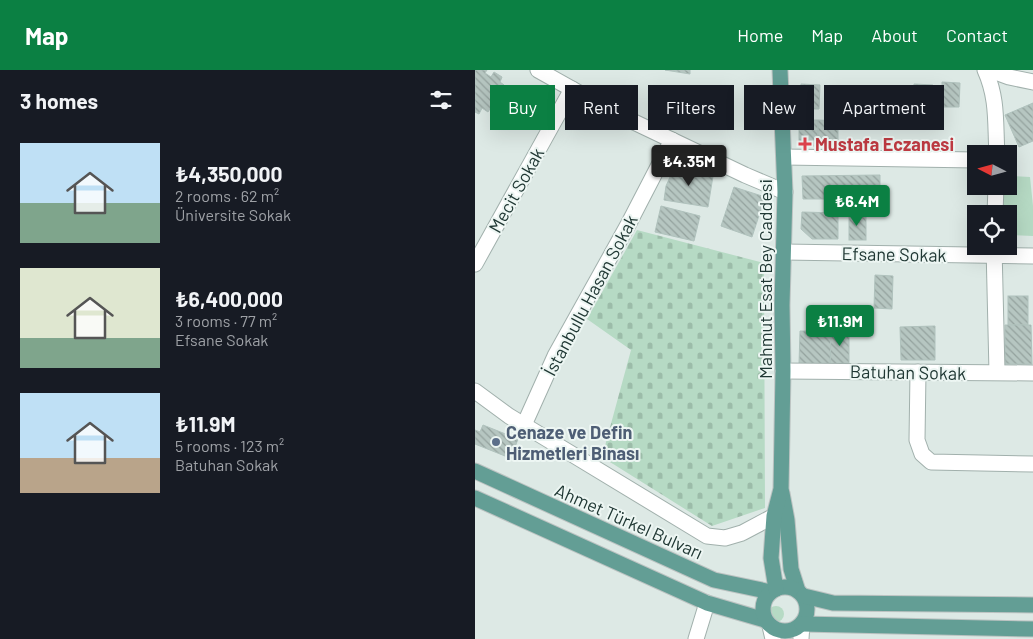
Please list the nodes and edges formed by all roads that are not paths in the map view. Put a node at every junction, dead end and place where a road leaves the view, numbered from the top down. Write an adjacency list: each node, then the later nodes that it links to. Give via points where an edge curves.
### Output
1 (538, 70): 6 (street)
2 (780, 70): 11 (main road, Mahmut Esat Bey Caddesi)
3 (985, 70): 10 (street, via 993,86)
4 (990, 70): 5 (street)
5 (1033, 82)
6 (566, 85)
7 (565, 103): 19 (street, Mecit Sokak)
8 (638, 124): 9 (street)
9 (672, 140): 13 (street); 25 (street, İstanbullu Hasan Sokak, via 555,356)
10 (997, 145)
11 (784, 157): 12 (street); 13 (main road, Mahmut Esat Bey Caddesi)
12 (967, 160)
13 (785, 192): 15 (main road, Mahmut Esat Bey Caddesi)
14 (967, 251): 15 (street, Efsane Sokak)
15 (785, 252): 20 (main road, Mahmut Esat Bey Caddesi)
16 (1017, 254): 18 (street, Efsane Sokak)
17 (994, 255): 22 (street)
18 (1033, 256)
19 (475, 264)
20 (783, 371): 21 (street, Batuhan Sokak); 28 (main road, Mahmut Esat Bey Caddesi)
21 (918, 372): 22 (street, Batuhan Sokak); 26 (street, via 917,440 921,454 931,462)
22 (997, 372): 23 (street, Batuhan Sokak)
23 (1033, 373)
24 (475, 392): 25 (street)
25 (524, 425): 30 (street, via 707,536 725,538 742,533)
26 (1033, 464)
27 (475, 471): 31 (main road, Ahmet Türkel Bulvarı, via 714,580)
28 (781, 489): 30 (main road); 32 (main road, via 791,569)
29 (475, 498): 33 (main road)
30 (774, 516): 31 (main road)
31 (773, 590): 32 (main road, via 784,587); 35 (main road, via 763,604)
32 (801, 594): 34 (main road, via 833,602); 37 (main road, via 807,603)
33 (707, 603): 35 (main road); 38 (street)
34 (1033, 605)
35 (769, 628): 37 (main road)
36 (1033, 629): 37 (main road)
37 (802, 632)
38 (696, 639)

